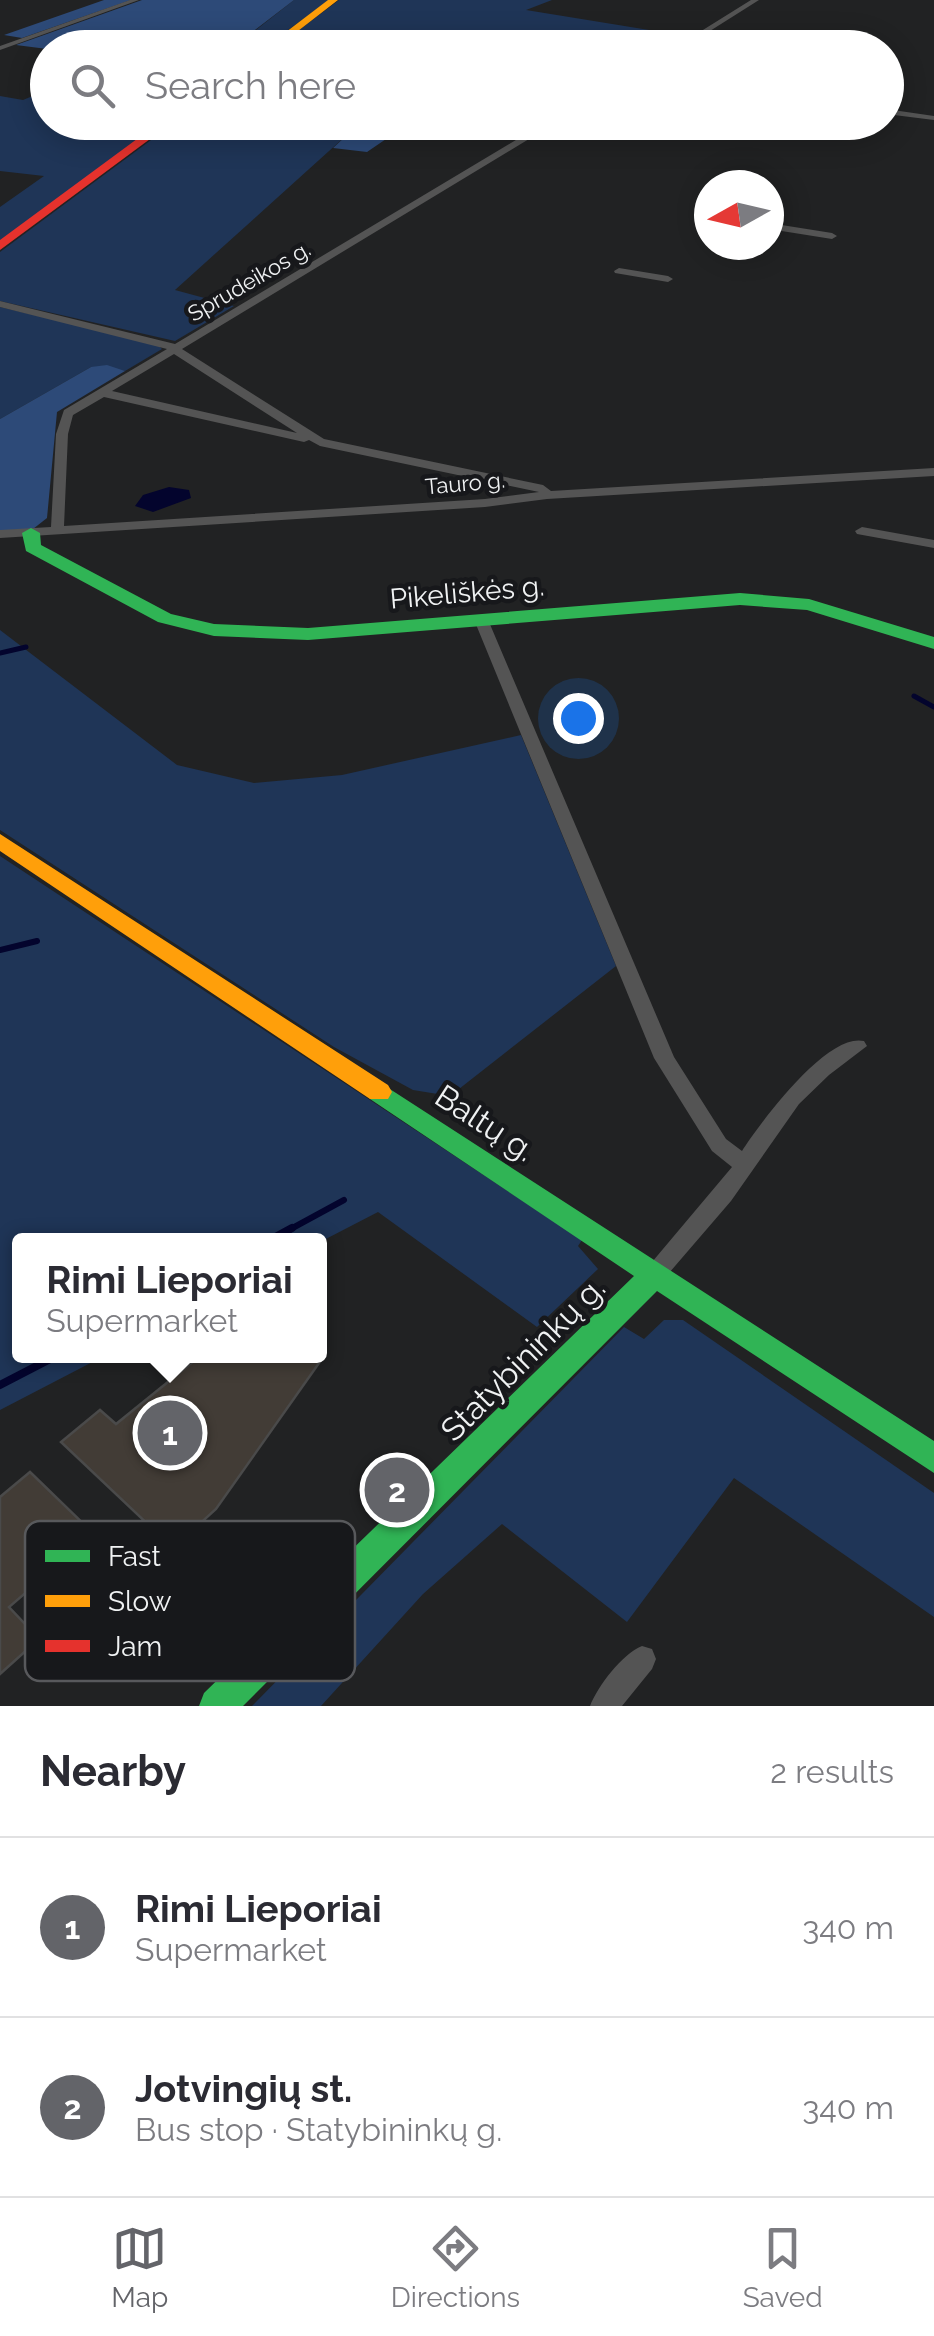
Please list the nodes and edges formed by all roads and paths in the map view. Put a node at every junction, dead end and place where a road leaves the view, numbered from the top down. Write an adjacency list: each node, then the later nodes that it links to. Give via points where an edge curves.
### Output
1 (136, 0): 4 (street)
2 (334, 0): 5 (main road)
3 (756, 0): 6 (street)
4 (51, 30)
5 (294, 30)
6 (707, 30)
7 (30, 37): 8 (street)
8 (0, 48)
9 (904, 114): 10 (street)
10 (934, 118)
11 (144, 140): 15 (main road)
12 (523, 140): 19 (street, Sprudeikos g.)
13 (784, 228): 14 (street)
14 (832, 236)
15 (0, 246)
16 (619, 270): 17 (street)
17 (668, 279)
18 (0, 304): 19 (street)
19 (174, 348): 20 (street, Sprudeikos g.); 21 (street)
20 (99, 392): 21 (street); 24 (street, Sprudeikos g., via 68,413)
21 (320, 442): 23 (street, via 505,477)
22 (934, 472): 23 (street, Tauro g.)
23 (547, 494): 24 (street, Tauro g.)
24 (57, 531): 26 (street, Tauro g.)
25 (862, 532): 28 (street)
26 (32, 533): 27 (street, Tauro g.); 29 (main road, Pikeliškės g., via 32,546 55,560 165,618 214,630 308,634)
27 (0, 534)
28 (934, 544)
29 (482, 622): 30 (main road, Pikeliškės g., via 740,599 809,605); 33 (street, via 664,1058 719,1145)
30 (934, 643)
31 (0, 841): 34 (main road, Baltų g.)
32 (858, 1046): 33 (street, Statybininkų g., via 832,1060 774,1114)
33 (744, 1166): 34 (street, Statybininkų g.)
34 (654, 1274): 35 (main road, Baltų g.); 36 (main road, Statybininkų g.)
35 (934, 1459)
36 (355, 1570)
37 (642, 1659): 40 (street)
38 (242, 1681): 39 (main road, Statybininkų g.)
39 (217, 1706)
40 (604, 1706)

